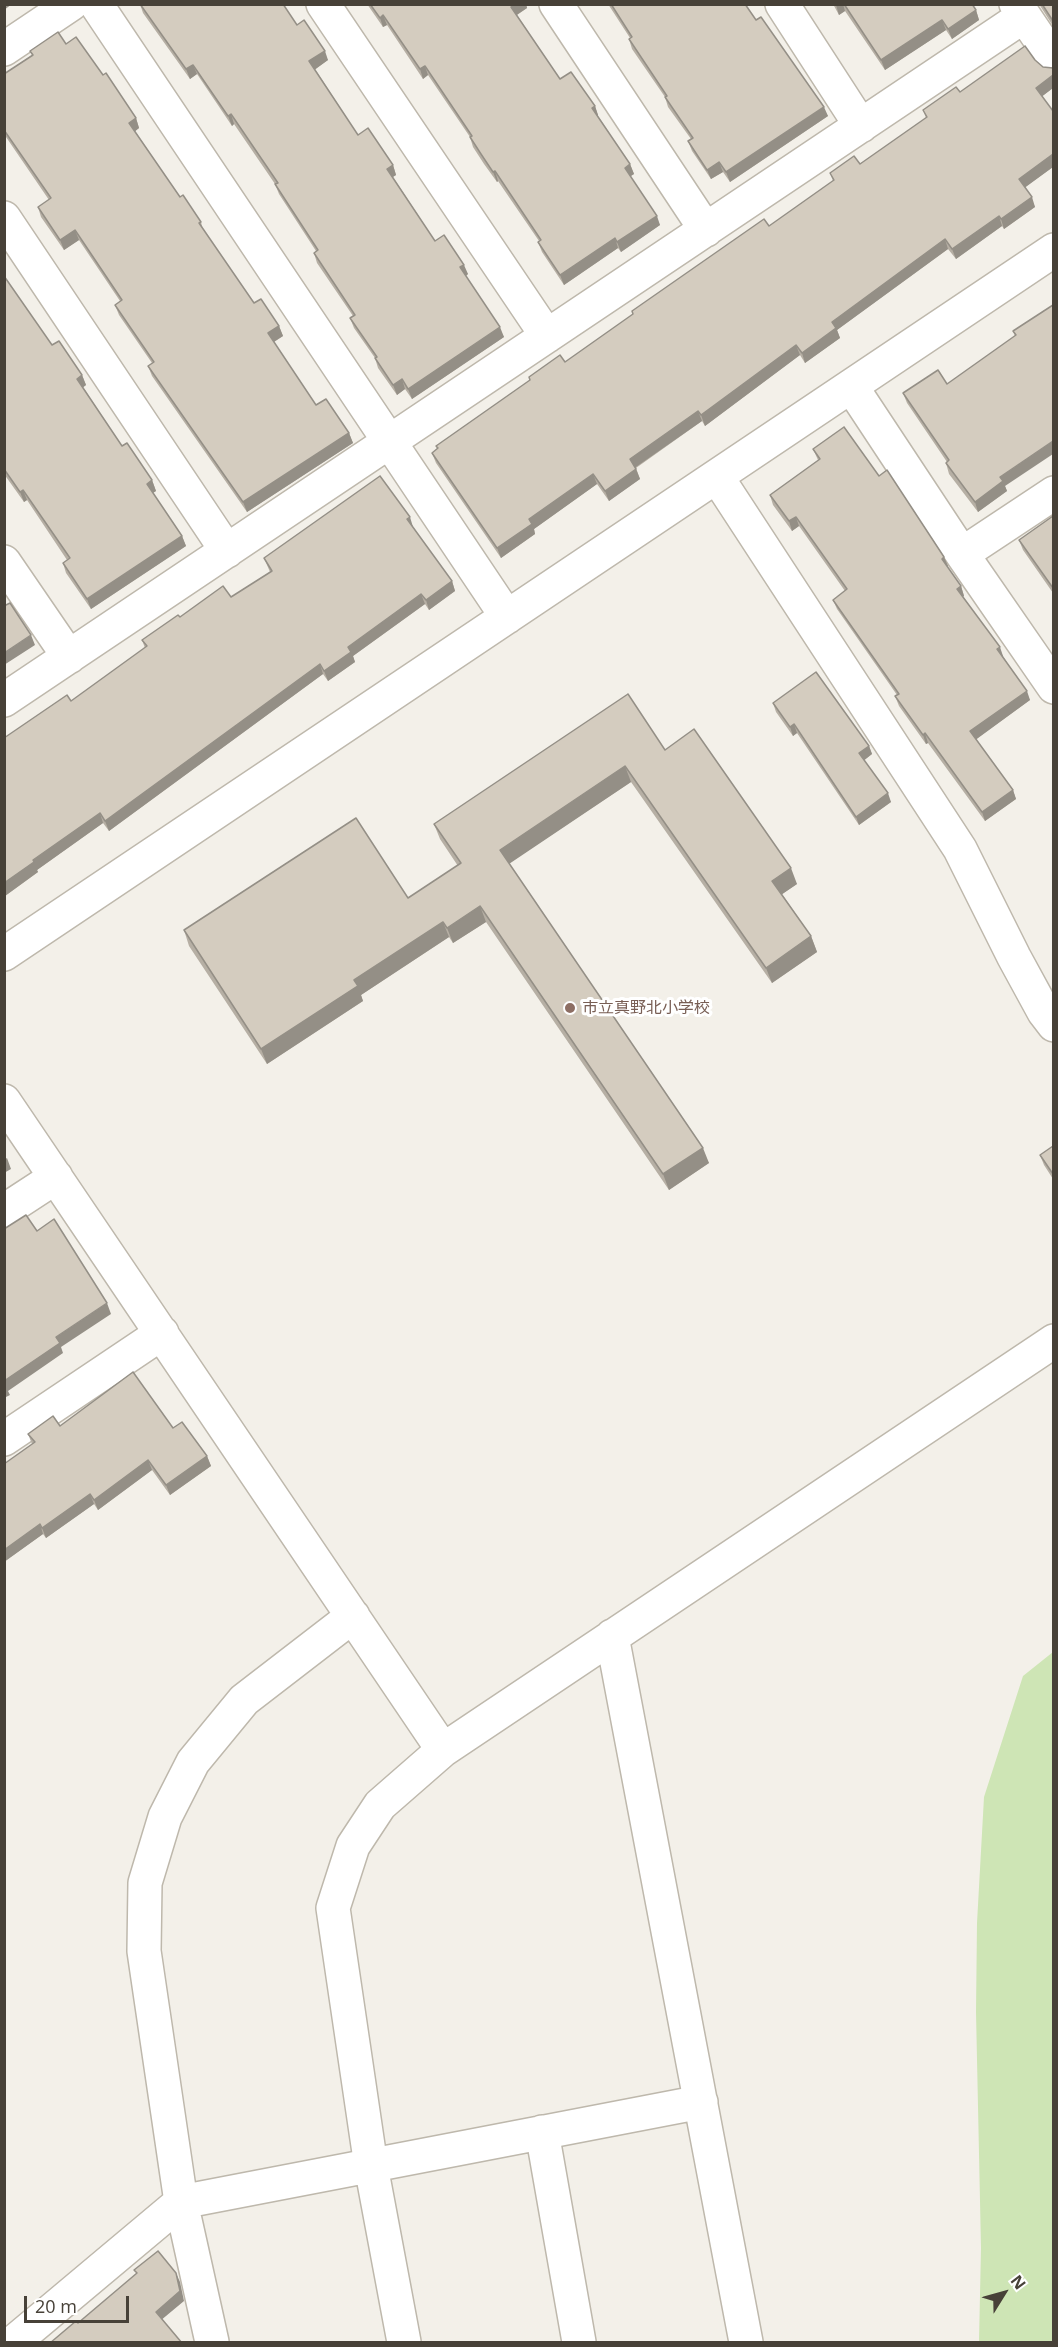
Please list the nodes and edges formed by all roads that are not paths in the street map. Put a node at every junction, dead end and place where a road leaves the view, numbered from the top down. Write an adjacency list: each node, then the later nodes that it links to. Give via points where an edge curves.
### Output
1 (71, 4): 7 (street)
2 (96, 4): 15 (street)
3 (323, 4): 13 (street)
4 (556, 4): 11 (street)
5 (782, 4): 9 (street)
6 (1020, 10): 8 (street); 9 (street)
7 (4, 49)
8 (1053, 60)
9 (861, 126): 11 (street)
10 (4, 218): 18 (street)
11 (706, 230): 13 (street)
12 (1053, 250): 14 (street)
13 (547, 336): 15 (street)
14 (851, 386): 16 (street); 19 (street)
15 (390, 442): 18 (street); 21 (street)
16 (717, 477): 21 (street); 26 (street, via 960,849)
17 (1053, 493): 19 (street)
18 (227, 551): 22 (street)
19 (962, 555): 23 (street)
20 (4, 562): 22 (street)
21 (507, 617): 25 (street)
22 (69, 657): 24 (street)
23 (1053, 687)
24 (4, 700)
25 (4, 954)
26 (1053, 1025)
27 (4, 1101): 28 (street)
28 (56, 1177): 29 (street); 30 (street)
29 (4, 1211)
30 (162, 1333): 32 (street); 33 (street)
31 (1053, 1341): 34 (street)
32 (4, 1438)
33 (353, 1616): 35 (street); 39 (street, via 244,1700 193,1762 165,1817 145,1883 144,1951)
34 (612, 1636): 35 (street); 36 (street)
35 (443, 1750): 38 (street, via 380,1805 353,1846 333,1908)
36 (701, 2102): 37 (street); 44 (street)
37 (542, 2132): 38 (street); 43 (street)
38 (371, 2166): 39 (street); 42 (street)
39 (181, 2202): 40 (street); 41 (street)
40 (14, 2343)
41 (212, 2343)
42 (404, 2343)
43 (579, 2343)
44 (746, 2343)

